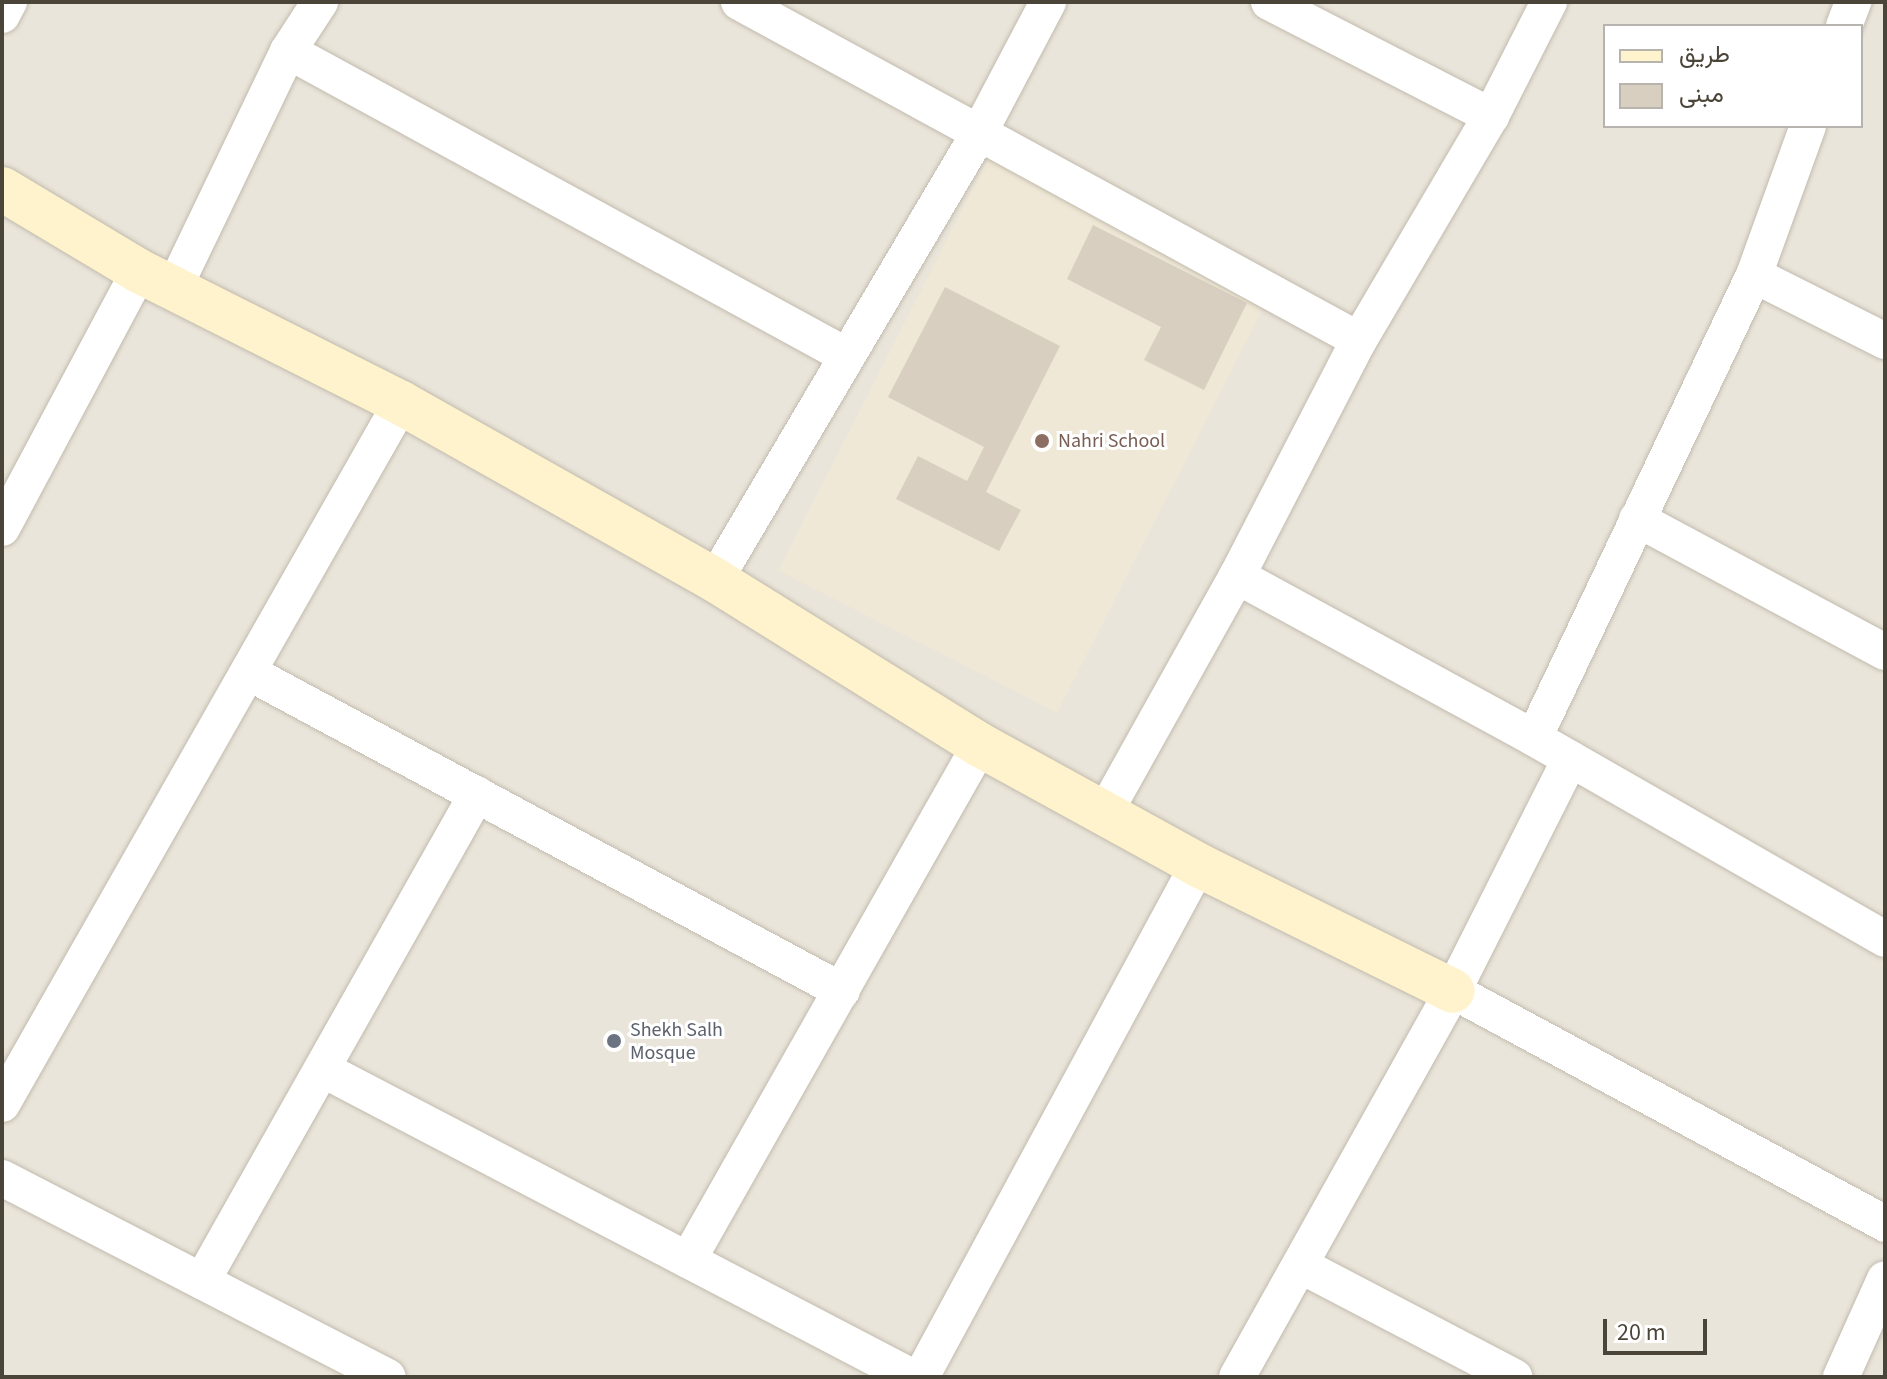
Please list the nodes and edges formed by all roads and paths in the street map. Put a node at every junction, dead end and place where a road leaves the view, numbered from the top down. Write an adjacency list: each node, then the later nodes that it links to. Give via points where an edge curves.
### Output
1 (9, 2): 8 (street)
2 (320, 2): 10 (street)
3 (739, 2): 13 (street)
4 (1048, 2): 13 (street)
5 (1269, 2): 11 (street)
6 (1549, 2): 11 (street)
7 (1853, 2): 9 (street)
8 (2, 15)
9 (1845, 24)
10 (288, 51): 16 (street); 19 (street)
11 (1491, 116): 17 (street)
12 (1807, 128): 15 (street)
13 (978, 135): 17 (street); 19 (street)
14 (2, 189): 16 (street)
15 (1754, 275): 18 (street); 21 (street)
16 (157, 279): 20 (street); 22 (street)
17 (1359, 340): 23 (street)
18 (1885, 341)
19 (845, 355): 24 (street)
20 (401, 403): 24 (street); 26 (street)
21 (1637, 519): 25 (street); 27 (street)
22 (2, 528)
23 (1237, 576): 27 (street); 31 (street)
24 (715, 580): 28 (street)
25 (1885, 652)
26 (248, 672): 30 (street); 37 (street)
27 (1534, 738): 29 (street)
28 (980, 745): 31 (street); 34 (street)
29 (1570, 759): 33 (street); 35 (street)
30 (477, 794): 34 (street); 36 (street)
31 (1105, 812): 32 (street)
32 (1198, 865): 35 (street); 46 (street)
33 (1885, 939)
34 (842, 991): 40 (street)
35 (1453, 991): 39 (street); 41 (street)
36 (322, 1069): 40 (street); 43 (street)
37 (2, 1104)
38 (2, 1178): 43 (street)
39 (1885, 1224)
40 (688, 1260): 45 (street)
41 (1300, 1265): 47 (street); 48 (street)
42 (1885, 1279): 49 (street)
43 (202, 1281): 44 (street)
44 (388, 1377)
45 (912, 1377)
46 (921, 1377)
47 (1237, 1377)
48 (1514, 1377)
49 (1841, 1377)

